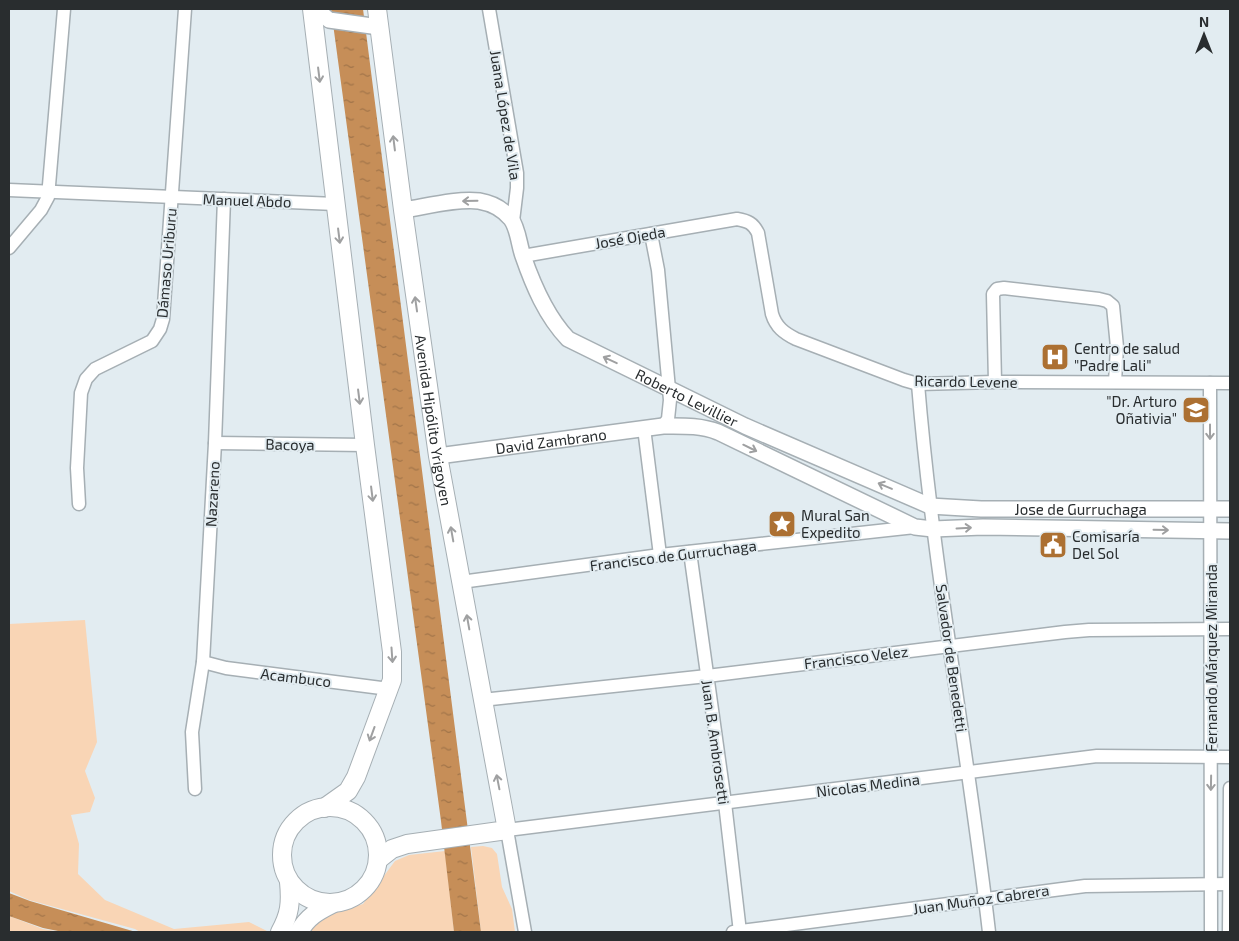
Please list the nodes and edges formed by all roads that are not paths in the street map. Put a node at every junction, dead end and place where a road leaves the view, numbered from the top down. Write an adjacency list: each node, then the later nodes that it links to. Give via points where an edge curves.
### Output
1 (64, 9): 11 (street)
2 (185, 9): 12 (street, Dámaso Uriburu)
3 (312, 9): 9 (main road)
4 (316, 9): 7 (street)
5 (377, 9): 8 (main road, Avenida Hipólito Yrigoyen)
6 (489, 9): 17 (street, Juana López de Vila, via 517,173)
7 (329, 20): 8 (street); 9 (street, via 318,29)
8 (373, 26): 15 (main road, Avenida Hipólito Yrigoyen, one-way to 8)
9 (316, 42): 14 (main road, one-way to 14)
10 (9, 190): 11 (street, Manuel Abdo)
11 (48, 192): 12 (street, Manuel Abdo); 19 (street, via 41,210)
12 (172, 198): 13 (street, Manuel Abdo); 33 (street, Dámaso Uriburu, via 165,305 160,329 152,341 95,369 83,386 77,468)
13 (224, 198): 14 (street, Manuel Abdo); 30 (street, Nazareno)
14 (335, 204): 31 (main road, one-way to 31)
15 (403, 210): 17 (street, one-way to 15, via 489,203 468,200); 32 (main road, Avenida Hipólito Yrigoyen, one-way to 15)
16 (737, 219): 18 (street, José Ojeda); 25 (street, Ricardo Levene, via 749,221 756,228 772,314 786,334)
17 (513, 220): 20 (street, Roberto Levillier)
18 (651, 234): 20 (street, José Ojeda); 26 (street, via 658,270)
19 (9, 248)
20 (523, 256): 26 (street, Roberto Levillier, one-way to 20, via 568,339 543,305)
21 (995, 382): 22 (street, Ricardo Levene); 22 (street, via 993,294 1004,288 1099,299 1113,306 1117,347); 25 (street, Ricardo Levene)
22 (1115, 382): 23 (street, Ricardo Levene)
23 (1210, 383): 24 (street, Ricardo Levene); 36 (street, Fernando Márquez Miranda, one-way to 36)
24 (1230, 383)
25 (918, 384): 34 (street, Salvador de Benedetti)
26 (669, 388): 27 (street, via 670,410); 34 (street, Roberto Levillier, one-way to 26, via 744,426)
27 (663, 426): 28 (street, David Zambrano); 29 (street, David Zambrano)
28 (644, 428): 32 (street, David Zambrano); 42 (street)
29 (706, 428): 37 (street, Roberto Levillier, one-way to 37)
30 (215, 443): 31 (street, Bacoya); 47 (street, Nazareno)
31 (365, 445): 49 (main road, one-way to 49, via 392,652)
32 (438, 456): 43 (main road, Avenida Hipólito Yrigoyen, one-way to 32)
33 (79, 504)
34 (930, 506): 36 (street, Jose de Gurruchaga); 38 (street, Salvador de Benedetti)
35 (1230, 509): 36 (street, Jose de Gurruchaga)
36 (1211, 510): 39 (street, Fernando Márquez Miranda)
37 (915, 528): 38 (street, Jose de Gurruchaga); 41 (street, Francisco de Gurruchaga)
38 (933, 529): 39 (street, Jose de Gurruchaga, one-way to 39); 46 (street, Salvador de Benedetti)
39 (1211, 530): 40 (street, Jose de Gurruchaga); 44 (street, Fernando Márquez Miranda)
40 (1230, 531)
41 (690, 552): 42 (street, Francisco de Gurruchaga); 48 (street, Juan B. Ambrosetti)
42 (660, 555): 43 (street, Francisco de Gurruchaga)
43 (461, 582): 50 (main road, Avenida Hipólito Yrigoyen, one-way to 43)
44 (1211, 629): 45 (street, Francisco Velez); 46 (street, Francisco Velez, via 1089,630); 51 (street, Fernando Márquez Miranda)
45 (1230, 629)
46 (950, 645): 48 (street, Francisco Velez); 53 (street, Salvador de Benedetti)
47 (203, 662): 49 (street, Acambuco, via 226,668); 55 (street, Nazareno, via 192,732)
48 (706, 676): 50 (street, Francisco Velez); 56 (street, Juan B. Ambrosetti)
49 (389, 689): 57 (main road, one-way to 57, via 352,785)
50 (482, 700): 59 (main road, Avenida Hipólito Yrigoyen, one-way to 50)
51 (1212, 756): 52 (street, Nicolas Medina); 53 (street, Nicolas Medina, via 1097,756); 63 (street, Fernando Márquez Miranda, one-way to 63)
52 (1230, 757)
53 (968, 773): 56 (street, Nicolas Medina); 65 (street, Salvador de Benedetti)
54 (1230, 788): 64 (street)
55 (195, 789)
56 (725, 803): 59 (street, Nicolas Medina); 69 (street, Juan B. Ambrosetti)
57 (324, 808): 58 (main road, via 350,812); 62 (main road, via 298,818 289,829 281,856)
58 (371, 830): 60 (main road, via 380,836); 61 (main road)
59 (507, 830): 60 (main road); 68 (street)
60 (415, 843): 61 (main road, via 392,849)
61 (378, 860): 66 (main road, via 376,871 363,890 344,902)
62 (289, 882): 66 (main road, via 308,899); 67 (main road)
63 (1210, 884): 64 (street, Juan Muñoz Cabrera); 65 (street, Juan Muñoz Cabrera, via 1085,886); 71 (street, Fernando Márquez Miranda)
64 (1230, 884): 72 (street)
65 (985, 899): 69 (street, Juan Muñoz Cabrera); 70 (street, Salvador de Benedetti)
66 (332, 904): 67 (main road)
67 (291, 929)
68 (525, 932)
69 (738, 932)
70 (989, 932)
71 (1210, 932)
72 (1229, 932)

